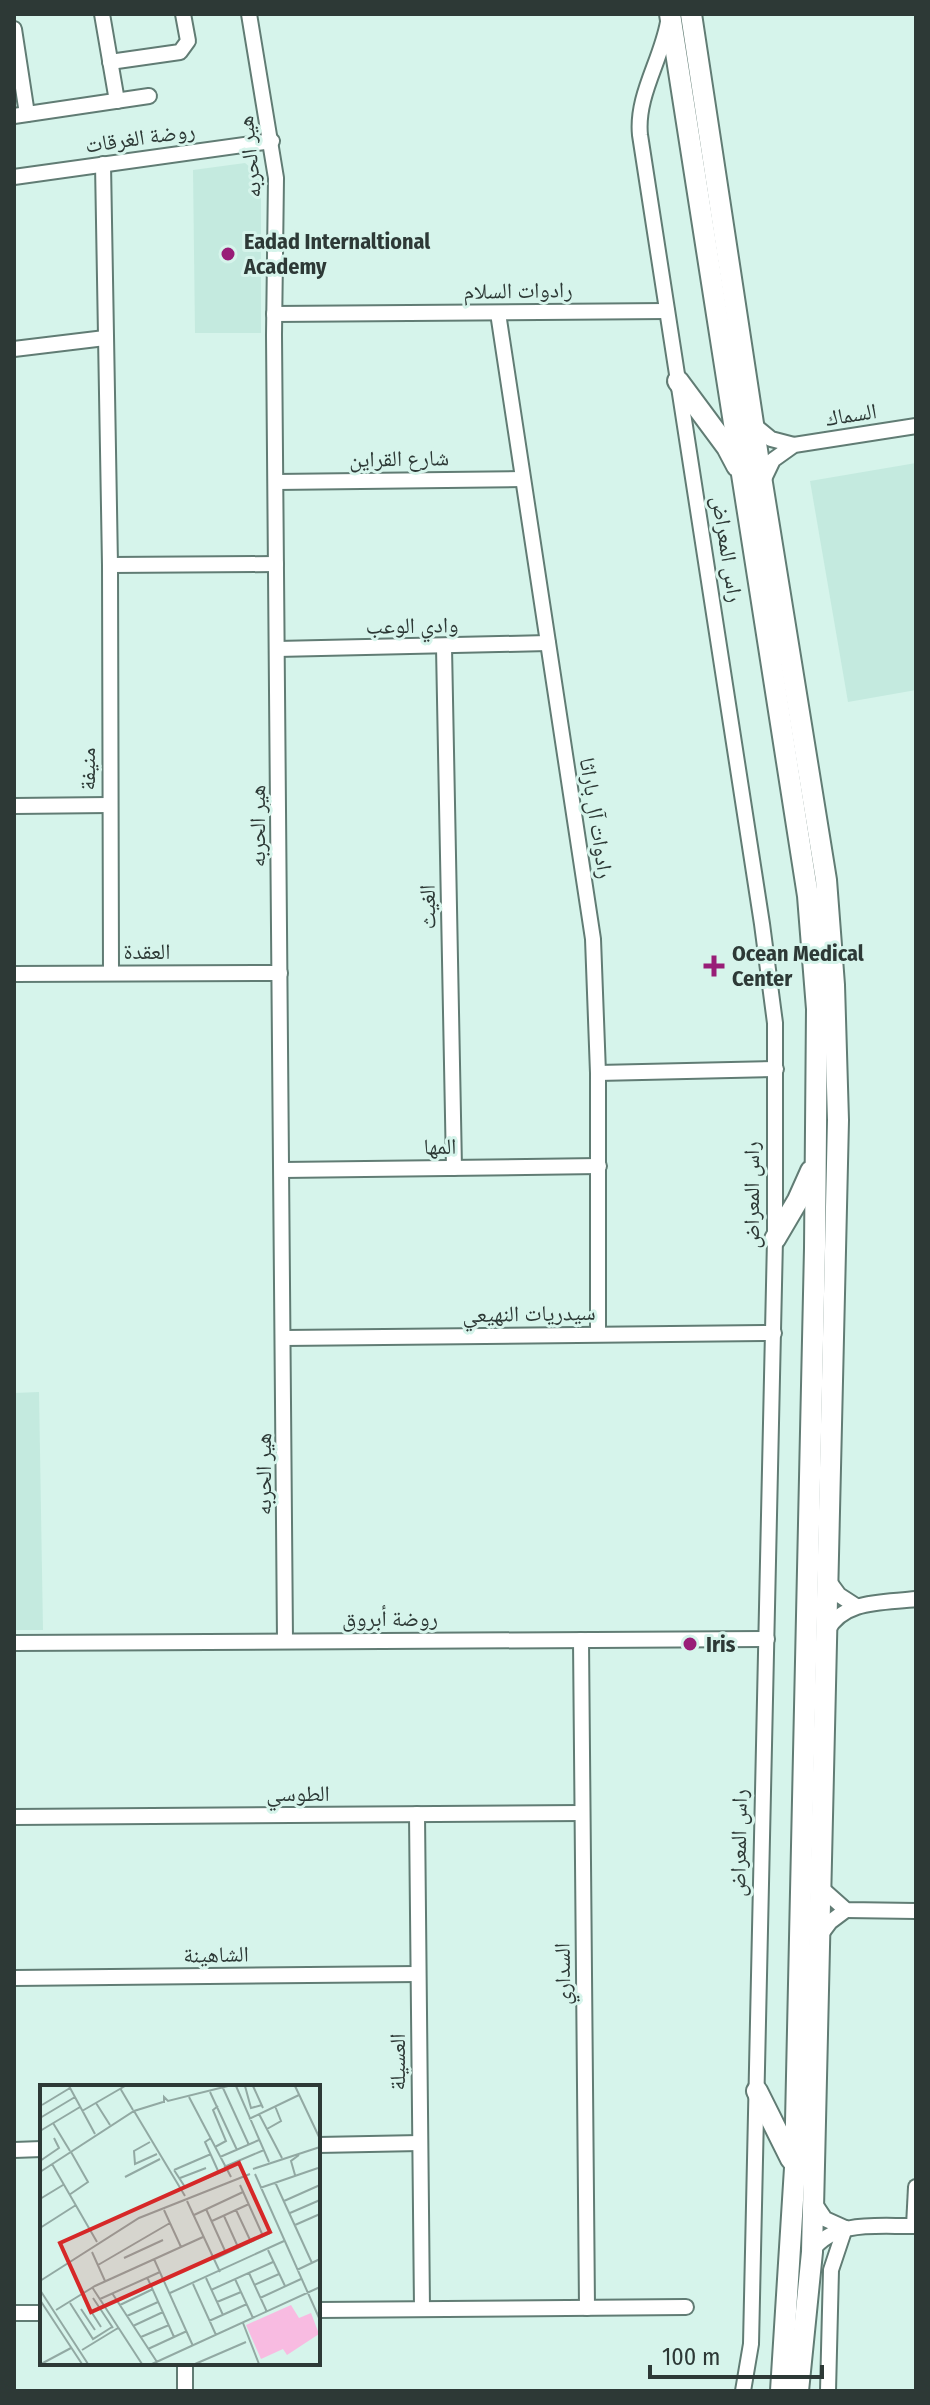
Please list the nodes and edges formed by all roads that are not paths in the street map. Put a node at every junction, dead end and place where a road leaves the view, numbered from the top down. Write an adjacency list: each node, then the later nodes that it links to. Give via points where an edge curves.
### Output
1 (102, 14): 7 (street)
2 (183, 14): 7 (street, via 188,41 180,52)
3 (249, 14): 11 (street, هير الحربه)
4 (670, 14): 14 (street, راس المعراض, via 639,120); 24 (street, راس المعراض)
5 (691, 14): 20 (street, راس المعراض)
6 (14, 29): 10 (street)
7 (110, 62): 9 (street)
8 (149, 96): 9 (street)
9 (117, 101): 10 (street)
10 (20, 115)
11 (272, 141): 12 (street, روضة الغرقات); 16 (street, هير الحربه)
12 (103, 164): 13 (street, روضة الغرقات); 17 (street, منيفة)
13 (14, 177)
14 (667, 311): 15 (street, رادوات السلام); 19 (street, راس المعراض)
15 (498, 313): 16 (street, رادوات السلام); 23 (street, رادوات آل باراثا)
16 (274, 314): 25 (street, هير الحربه)
17 (105, 338): 18 (street); 27 (street, منيفة)
18 (14, 349)
19 (678, 381): 24 (street); 36 (street, راس المعراض, via 762,924)
20 (753, 424): 22 (street, via 771,439); 24 (street, راس المعراض)
21 (916, 426): 22 (street, السماك)
22 (794, 445): 24 (street)
23 (522, 479): 25 (street, شارع القراين); 28 (street, رادوات آل باراثا)
24 (753, 481): 38 (street, راس المعراض, via 808,896 817,1009); 46 (street, راس المعراض, via 826,880 834,985 838,1120)
25 (276, 482): 26 (street, هير الحربه)
26 (276, 564): 27 (street); 30 (street, هير الحربه)
27 (110, 565): 31 (street, منيفة)
28 (548, 643): 29 (street, وادي الوعب); 37 (street, رادوات آل باراثا, via 593,939)
29 (444, 647): 30 (street, وادي الوعب); 40 (street, الغيث)
30 (277, 649): 34 (street, هير الحربه)
31 (109, 805): 32 (street); 33 (street, منيفة)
32 (14, 806)
33 (111, 973): 34 (street, العقدة); 35 (street, العقدة)
34 (280, 973): 41 (street, هير الحربه)
35 (14, 974)
36 (776, 1069): 37 (street); 42 (street, راس المعراض)
37 (598, 1073): 39 (street, رادوات آل باراثا)
38 (816, 1156): 42 (street); 68 (street, راس المعراض)
39 (599, 1166): 40 (street, المها); 44 (street, رادوات آل باراثا)
40 (454, 1168): 41 (street, المها)
41 (283, 1170): 45 (street, هير الحربه)
42 (775, 1239): 43 (street, راس المعراض)
43 (774, 1333): 44 (street, سيدريات النهيعي); 50 (street, راس المعراض)
44 (598, 1334): 45 (street, سيدريات النهيعي)
45 (284, 1338): 51 (street, هير الحربه)
46 (827, 1579): 48 (street); 49 (street, راس المعراض)
47 (916, 1599): 48 (street)
48 (856, 1606): 49 (street, via 838,1617)
49 (826, 1634): 57 (street, راس المعراض)
50 (767, 1639): 52 (street, روضة أبروق); 63 (street, راس المعراض)
51 (285, 1640): 52 (street, روضة أبروق); 53 (street, روضة أبروق)
52 (581, 1640): 54 (street, السداري)
53 (14, 1643)
54 (582, 1813): 55 (street, الطوسي); 75 (street, السداري)
55 (417, 1814): 56 (street, الطوسي); 61 (street, العسيلة)
56 (14, 1817)
57 (819, 1886): 58 (street); 60 (street, راس المعراض)
58 (846, 1910): 59 (street); 60 (street)
59 (916, 1911)
60 (818, 1939): 70 (street, راس المعراض)
61 (418, 1974): 62 (street, الشاهينة); 64 (street, العسيلة)
62 (14, 1978)
63 (757, 2091): 68 (street); 82 (street, راس المعراض, via 751,2344)
64 (420, 2143): 65 (street); 76 (street, العسيلة)
65 (320, 2145)
66 (40, 2149): 67 (street)
67 (14, 2150)
68 (795, 2168): 83 (street, راس المعراض)
69 (916, 2187): 71 (street)
70 (813, 2201): 72 (street, via 825,2219); 73 (street, راس المعراض)
71 (915, 2226): 72 (street)
72 (845, 2228): 73 (street, via 825,2236); 85 (street, via 831,2270)
73 (812, 2252): 84 (street, راس المعراض)
74 (686, 2307): 75 (street)
75 (587, 2308): 76 (street)
76 (422, 2309): 77 (street)
77 (320, 2310)
78 (14, 2313): 79 (street)
79 (40, 2313)
80 (185, 2365): 81 (street)
81 (185, 2391)
82 (743, 2391)
83 (781, 2391)
84 (798, 2391)
85 (828, 2391)

